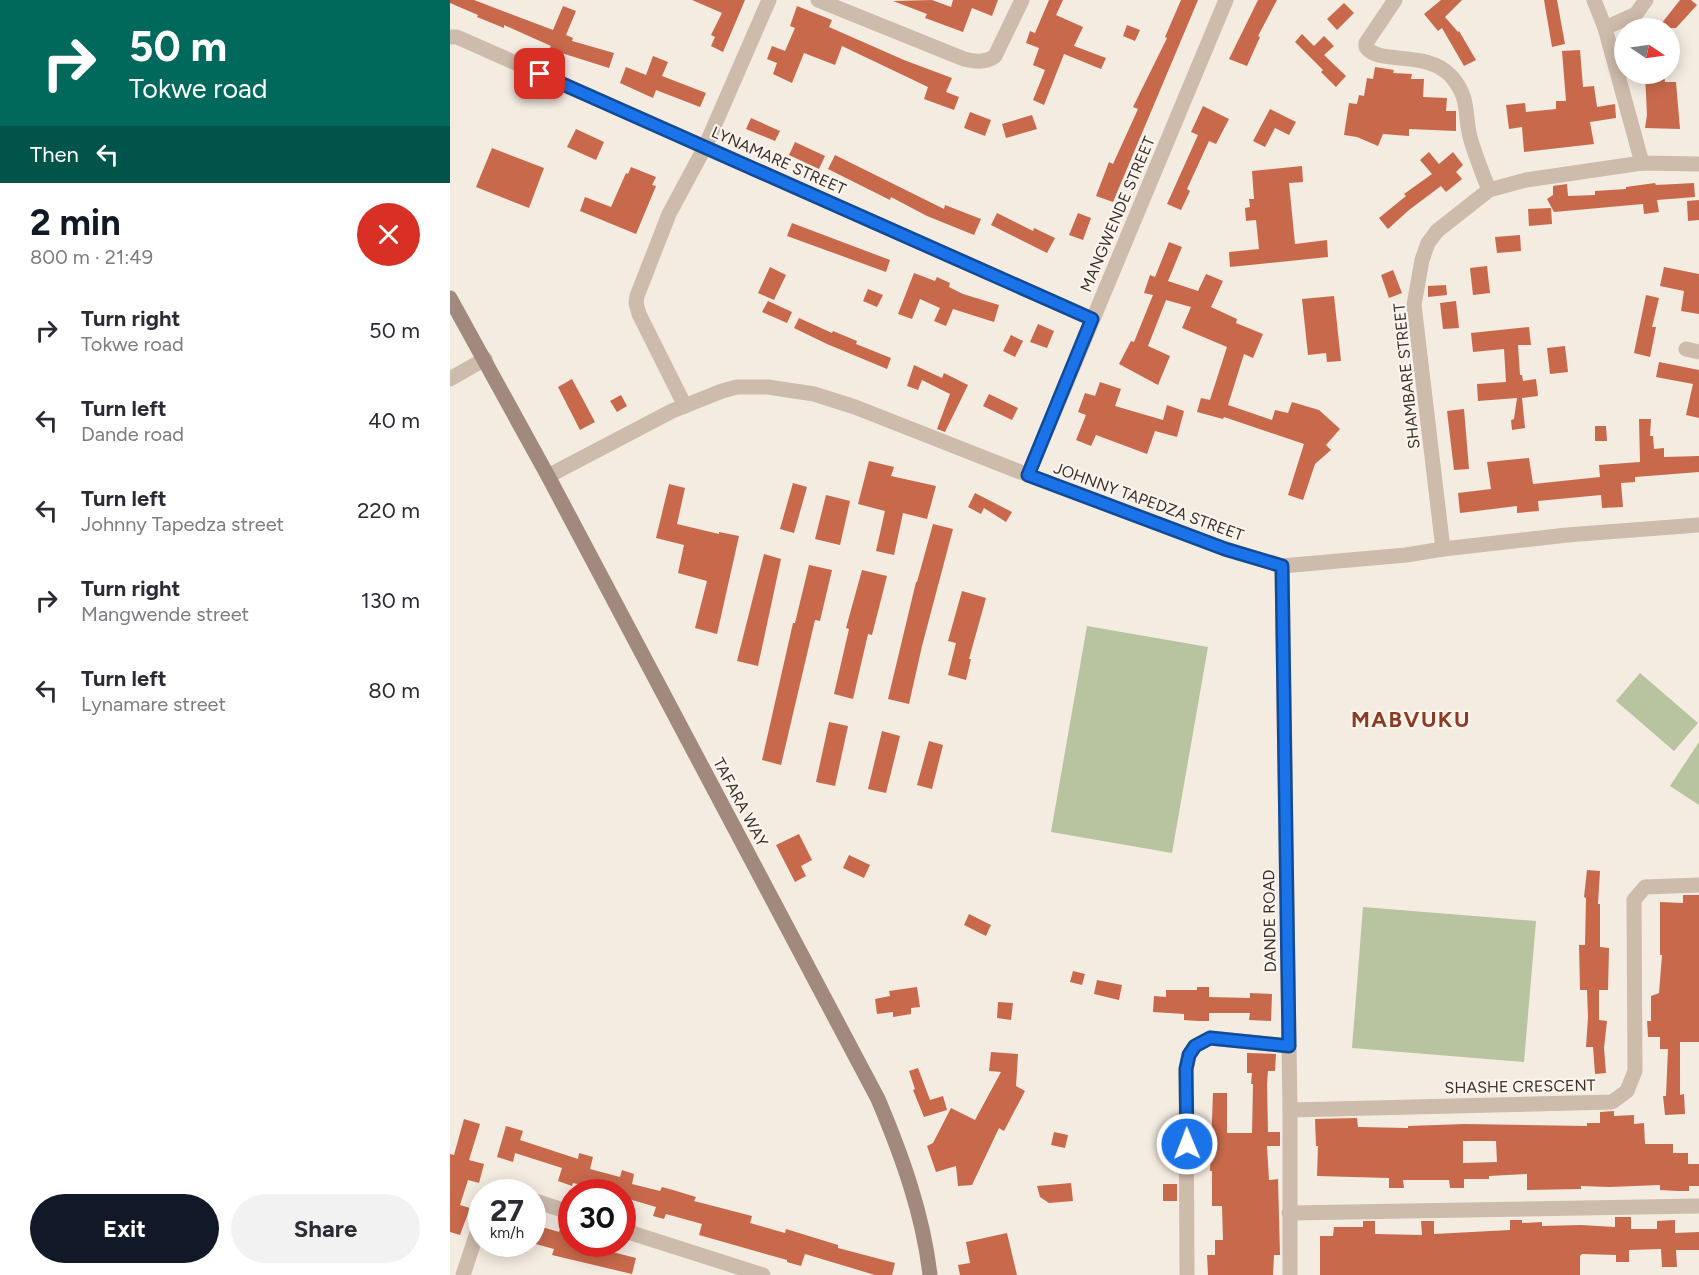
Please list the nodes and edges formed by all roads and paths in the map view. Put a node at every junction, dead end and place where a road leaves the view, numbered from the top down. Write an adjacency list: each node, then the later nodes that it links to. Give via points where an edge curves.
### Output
1 (770, 0): 10 (street)
2 (818, 0): 3 (street, via 964,59 987,61 995,56)
3 (1022, 0)
4 (1226, 0): 15 (street, MANGWENDE STREET)
5 (1395, 0): 13 (street, via 1366,47 1376,55 1436,64 1450,75 1466,100 1476,159)
6 (1594, 0): 8 (street)
7 (1646, 0): 8 (street, via 1636,14)
8 (1605, 28): 11 (street)
9 (452, 36): 10 (street, LYNAMARE STREET)
10 (705, 147): 15 (street, LYNAMARE STREET); 18 (street, via 669,214 636,303)
11 (1642, 163): 12 (street, SHAMBARE STREET); 13 (street, SHAMBARE STREET, via 1526,180)
12 (1699, 164)
13 (1489, 190): 22 (street, SHAMBARE STREET, via 1437,231 1425,252 1414,305)
14 (450, 298): 16 (street, TAFARA WAY)
15 (1092, 319): 19 (street, MANGWENDE STREET)
16 (485, 359): 17 (street); 20 (street, TAFARA WAY)
17 (450, 379)
18 (685, 406): 19 (street, JOHNNY TAPEDZA STREET, via 737,387 814,394); 20 (street, JOHNNY TAPEDZA STREET)
19 (1028, 475): 23 (street, JOHNNY TAPEDZA STREET, via 1225,549)
20 (548, 476): 33 (street, TAFARA WAY, via 878,1099 912,1192)
21 (1699, 525): 22 (street, JOHNNY TAPEDZA STREET, via 1630,528)
22 (1443, 549): 23 (street, JOHNNY TAPEDZA STREET)
23 (1282, 566): 25 (street, DANDE ROAD)
24 (1699, 885): 26 (street, SHASHE CRESCENT, via 1645,887 1634,900 1635,1071 1627,1091 1612,1102)
25 (1289, 1046): 26 (street, DANDE ROAD); 34 (street, via 1210,1038 1200,1042 1189,1055 1185,1083)
26 (1290, 1110): 28 (street, DANDE ROAD)
27 (1699, 1206): 28 (street)
28 (1289, 1213): 35 (street, DANDE ROAD)
29 (636, 1234): 32 (street)
30 (469, 1257): 31 (street)
31 (463, 1275)
32 (763, 1275)
33 (930, 1275)
34 (1187, 1275)
35 (1290, 1275)

